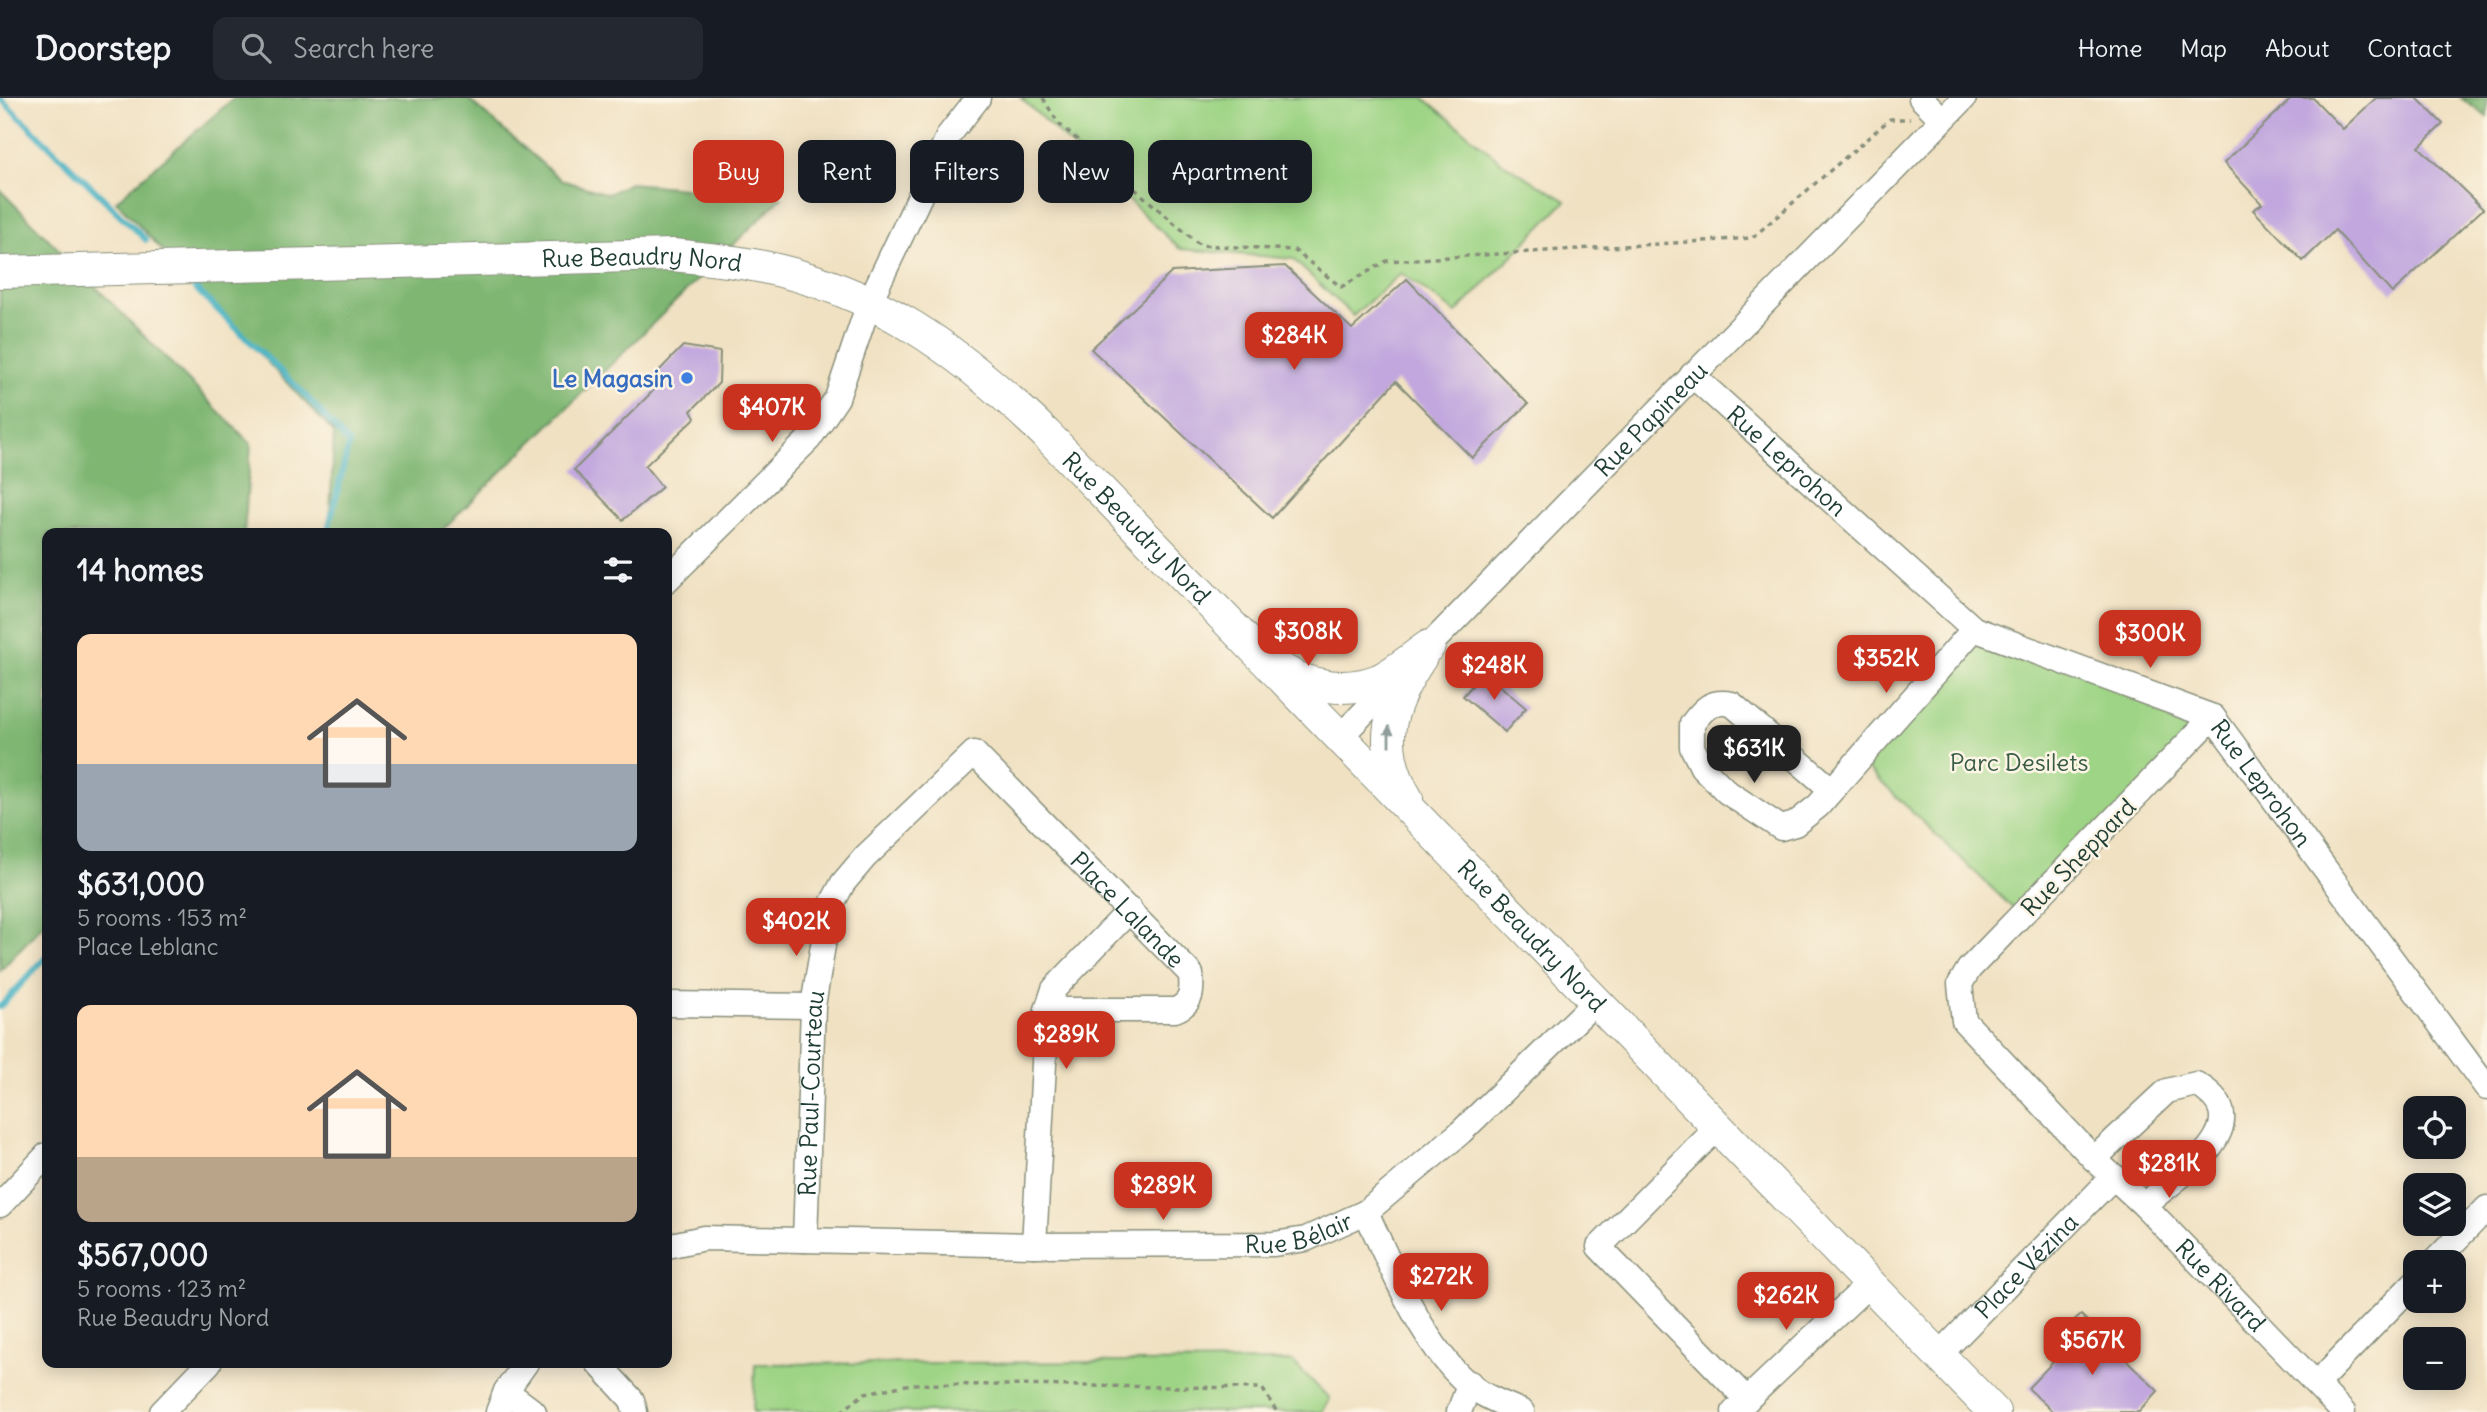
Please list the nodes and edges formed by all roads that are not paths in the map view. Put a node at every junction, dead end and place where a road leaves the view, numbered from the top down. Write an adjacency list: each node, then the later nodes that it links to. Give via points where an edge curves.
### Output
1 (978, 98): 6 (street, via 949,135)
2 (1921, 98): 4 (street)
3 (1964, 98): 4 (street, Rue Papineau)
4 (1942, 119): 7 (street, Rue Papineau)
5 (0, 272): 6 (main road, Rue Beaudry Nord, via 673,255 791,273)
6 (869, 303): 8 (street, via 837,398 809,439); 10 (main road, Rue Beaudry Nord, via 932,336 992,382)
7 (1692, 375): 9 (street, Rue Leprohon); 11 (street, Rue Papineau)
8 (672, 575)
9 (1975, 629): 12 (street, Rue Leprohon); 15 (street)
10 (1239, 635): 11 (main road, via 1268,661 1313,685 1348,687 1380,680); 13 (main road, Rue Beaudry Nord)
11 (1429, 646): 13 (street, Rue Papineau); 16 (main road, one-way to 11, via 1396,781 1388,743 1390,714 1401,687)
12 (2213, 718): 20 (street, Rue Sheppard, via 1969,969 1960,984); 23 (street, Rue Leprohon)
13 (1339, 738): 16 (main road, Rue Beaudry Nord)
14 (974, 753): 17 (street, Place Lalande); 21 (street, Rue Paul-Courteau, via 864,857 843,883 829,909)
15 (1832, 790): 15 (street, via 1732,705 1705,706 1692,724 1692,747 1702,767 1769,823 1781,828 1795,824)
16 (1420, 822): 18 (main road, Rue Beaudry Nord)
17 (1130, 910): 22 (street, via 1054,989); 22 (street, Place Lalande, via 1191,974 1192,995 1184,1007)
18 (1595, 1002): 24 (main road, Rue Beaudry Nord); 31 (street, Rue Bélair, via 1461,1132)
19 (672, 1004): 21 (street)
20 (1961, 1004): 25 (street, Rue Rivard, via 1964,1021)
21 (813, 1006): 32 (street, Rue Paul-Courteau)
22 (1047, 1010): 33 (street)
23 (2487, 1088)
24 (1717, 1128): 36 (main road, Rue Beaudry Nord); 45 (street, via 1599,1247)
25 (2094, 1159): 27 (street, Rue Rivard); 29 (street, via 2167,1091 2196,1084 2211,1092 2224,1115 2221,1130 2210,1148)
26 (42, 1160): 28 (street)
27 (2114, 1176): 29 (street, Rue Rivard); 38 (street, Place Vézina)
28 (0, 1205)
29 (2144, 1205): 43 (street, Rue Rivard)
30 (2487, 1208): 35 (street)
31 (1366, 1212): 33 (street, Rue Bélair, via 1306,1239 1274,1244); 42 (street, via 1404,1295 1439,1355)
32 (806, 1240): 33 (street, Rue Bélair); 34 (street, Rue Bélair, via 704,1238)
33 (1034, 1245)
34 (672, 1246)
35 (2446, 1250)
36 (1869, 1284): 38 (main road, Rue Beaudry Nord); 45 (street)
37 (2403, 1294): 43 (street)
38 (1938, 1356): 51 (main road, Rue Beaudry Nord)
39 (204, 1368): 46 (street)
40 (523, 1368): 44 (street)
41 (603, 1368): 48 (street, via 632,1400)
42 (1470, 1383): 49 (street); 50 (street, via 1482,1394)
43 (2317, 1383): 52 (street, Rue Rivard)
44 (502, 1401): 47 (street)
45 (1740, 1406)
46 (162, 1412)
47 (534, 1412)
48 (635, 1412)
49 (1459, 1412)
50 (1522, 1412)
51 (1994, 1412)
52 (2343, 1412)

